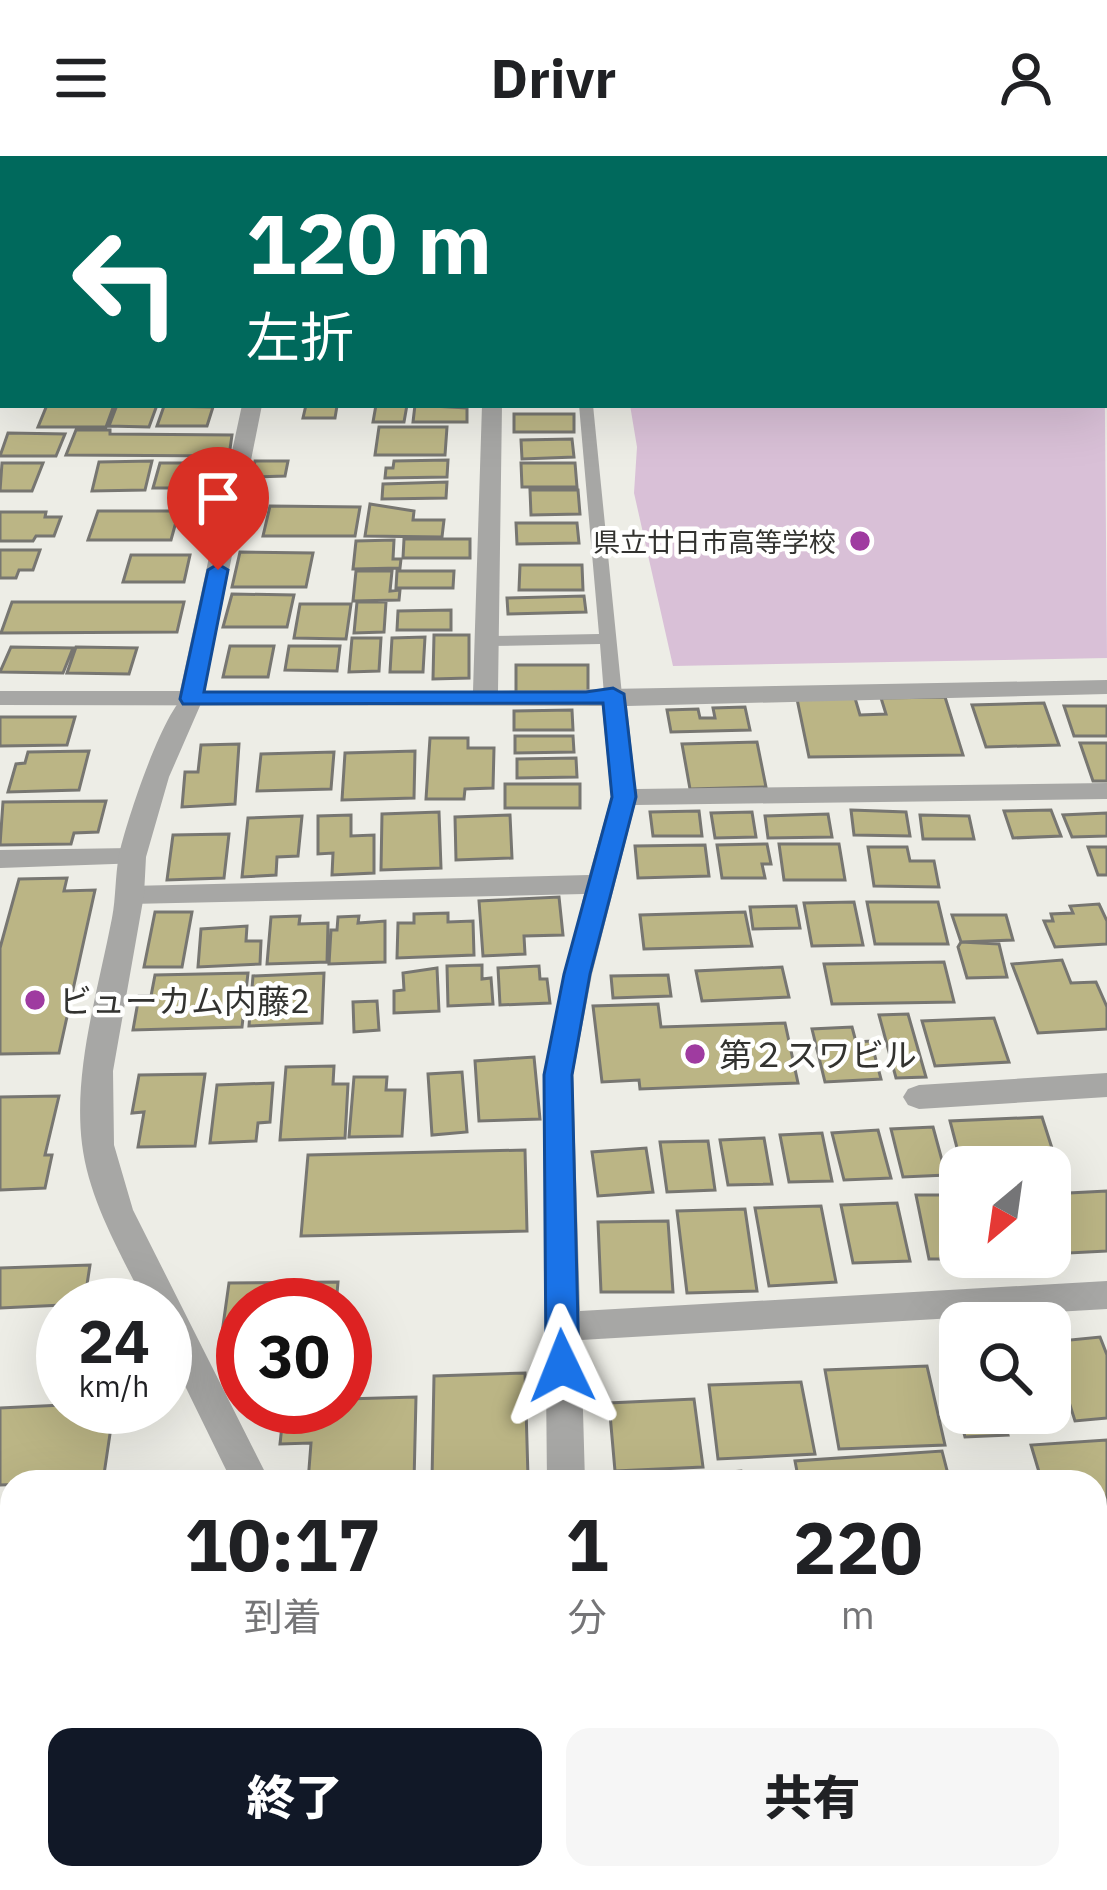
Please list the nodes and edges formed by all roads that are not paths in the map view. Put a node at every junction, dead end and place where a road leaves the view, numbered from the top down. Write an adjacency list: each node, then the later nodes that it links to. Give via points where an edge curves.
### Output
1 (251, 408): 9 (street)
2 (492, 408): 5 (street)
3 (586, 408): 4 (lane)
4 (605, 639): 5 (lane); 7 (lane)
5 (490, 641): 10 (street)
6 (1107, 687): 7 (street)
7 (613, 694): 10 (street); 12 (street)
8 (0, 698): 9 (street)
9 (191, 699): 10 (street); 13 (street)
10 (485, 699)
11 (1107, 791): 12 (street)
12 (624, 797): 15 (street)
13 (133, 856): 14 (street); 16 (street)
14 (0, 859)
15 (604, 884): 16 (street); 21 (street, via 558,1075)
16 (130, 895): 19 (street, via 98,1072 98,1145 116,1210)
17 (1107, 1085): 18 (street)
18 (919, 1097)
19 (150, 1278)
20 (1107, 1295): 21 (street)
21 (561, 1327): 24 (street)
22 (192, 1364): 23 (street)
23 (244, 1470)
24 (566, 1470)

